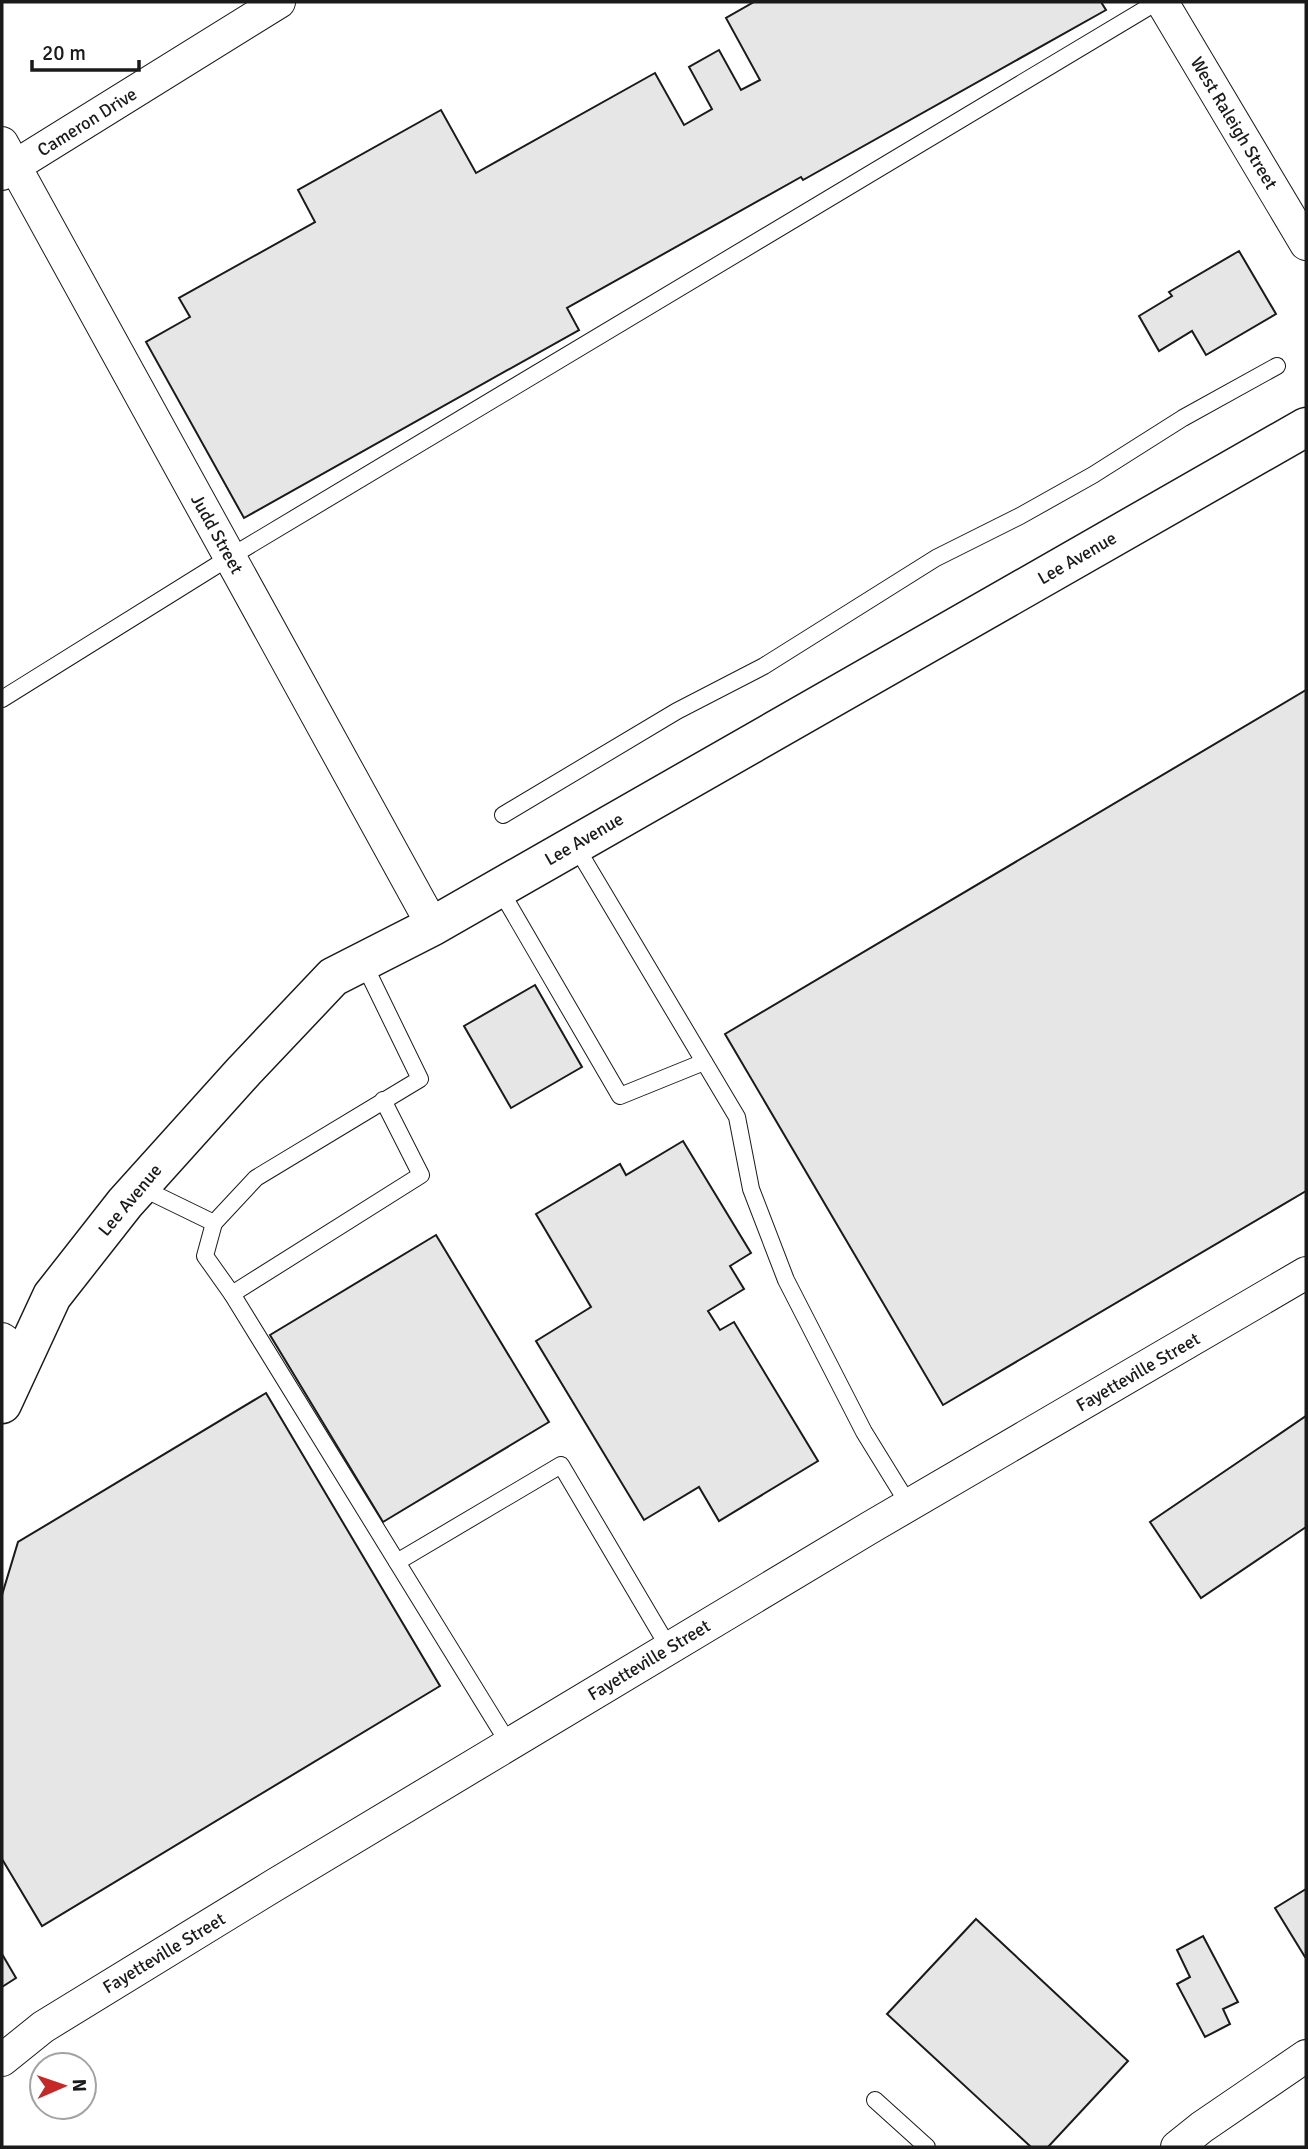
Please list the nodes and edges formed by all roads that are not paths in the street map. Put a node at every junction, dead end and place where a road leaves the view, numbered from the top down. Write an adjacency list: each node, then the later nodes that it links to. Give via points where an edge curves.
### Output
1 (279, 2): 3 (street, Cameron Drive)
2 (1160, 2): 4 (street, West Raleigh Street); 7 (lane)
3 (6, 161): 7 (street, Judd Street)
4 (1306, 244)
5 (1277, 366): 9 (lane, via 1093,475 936,558 764,666 677,711)
6 (1306, 427): 10 (street, Lee Avenue)
7 (230, 556): 8 (lane); 12 (street, Judd Street)
8 (2, 699)
9 (503, 815)
10 (575, 845): 11 (street, Lee Avenue); 14 (lane)
11 (499, 888): 12 (street, Lee Avenue); 14 (lane, via 620,1096)
12 (433, 926): 13 (street, Lee Avenue)
13 (363, 962): 15 (lane, via 420,1079); 16 (street, Lee Avenue, via 333,977)
14 (704, 1062): 22 (lane, via 737,1117 751,1189 786,1280 864,1432)
15 (383, 1100): 17 (lane, via 256,1178); 19 (lane, via 421,1175)
16 (140, 1187): 17 (lane); 20 (street, Lee Avenue)
17 (214, 1223): 19 (lane, via 205,1256)
18 (1306, 1273): 22 (street, Fayetteville Street)
19 (232, 1294): 23 (lane)
20 (13, 1346): 21 (street, Lee Avenue)
21 (2, 1404)
22 (909, 1505): 24 (street, Fayetteville Street)
23 (397, 1562): 24 (lane, via 561,1465); 25 (lane)
24 (669, 1648): 25 (street, Fayetteville Street)
25 (509, 1744): 27 (street, Fayetteville Street, via 43,2026)
26 (1306, 2056): 30 (street)
27 (2, 2060)
28 (874, 2100): 29 (lane)
29 (927, 2147)
30 (1177, 2147)

